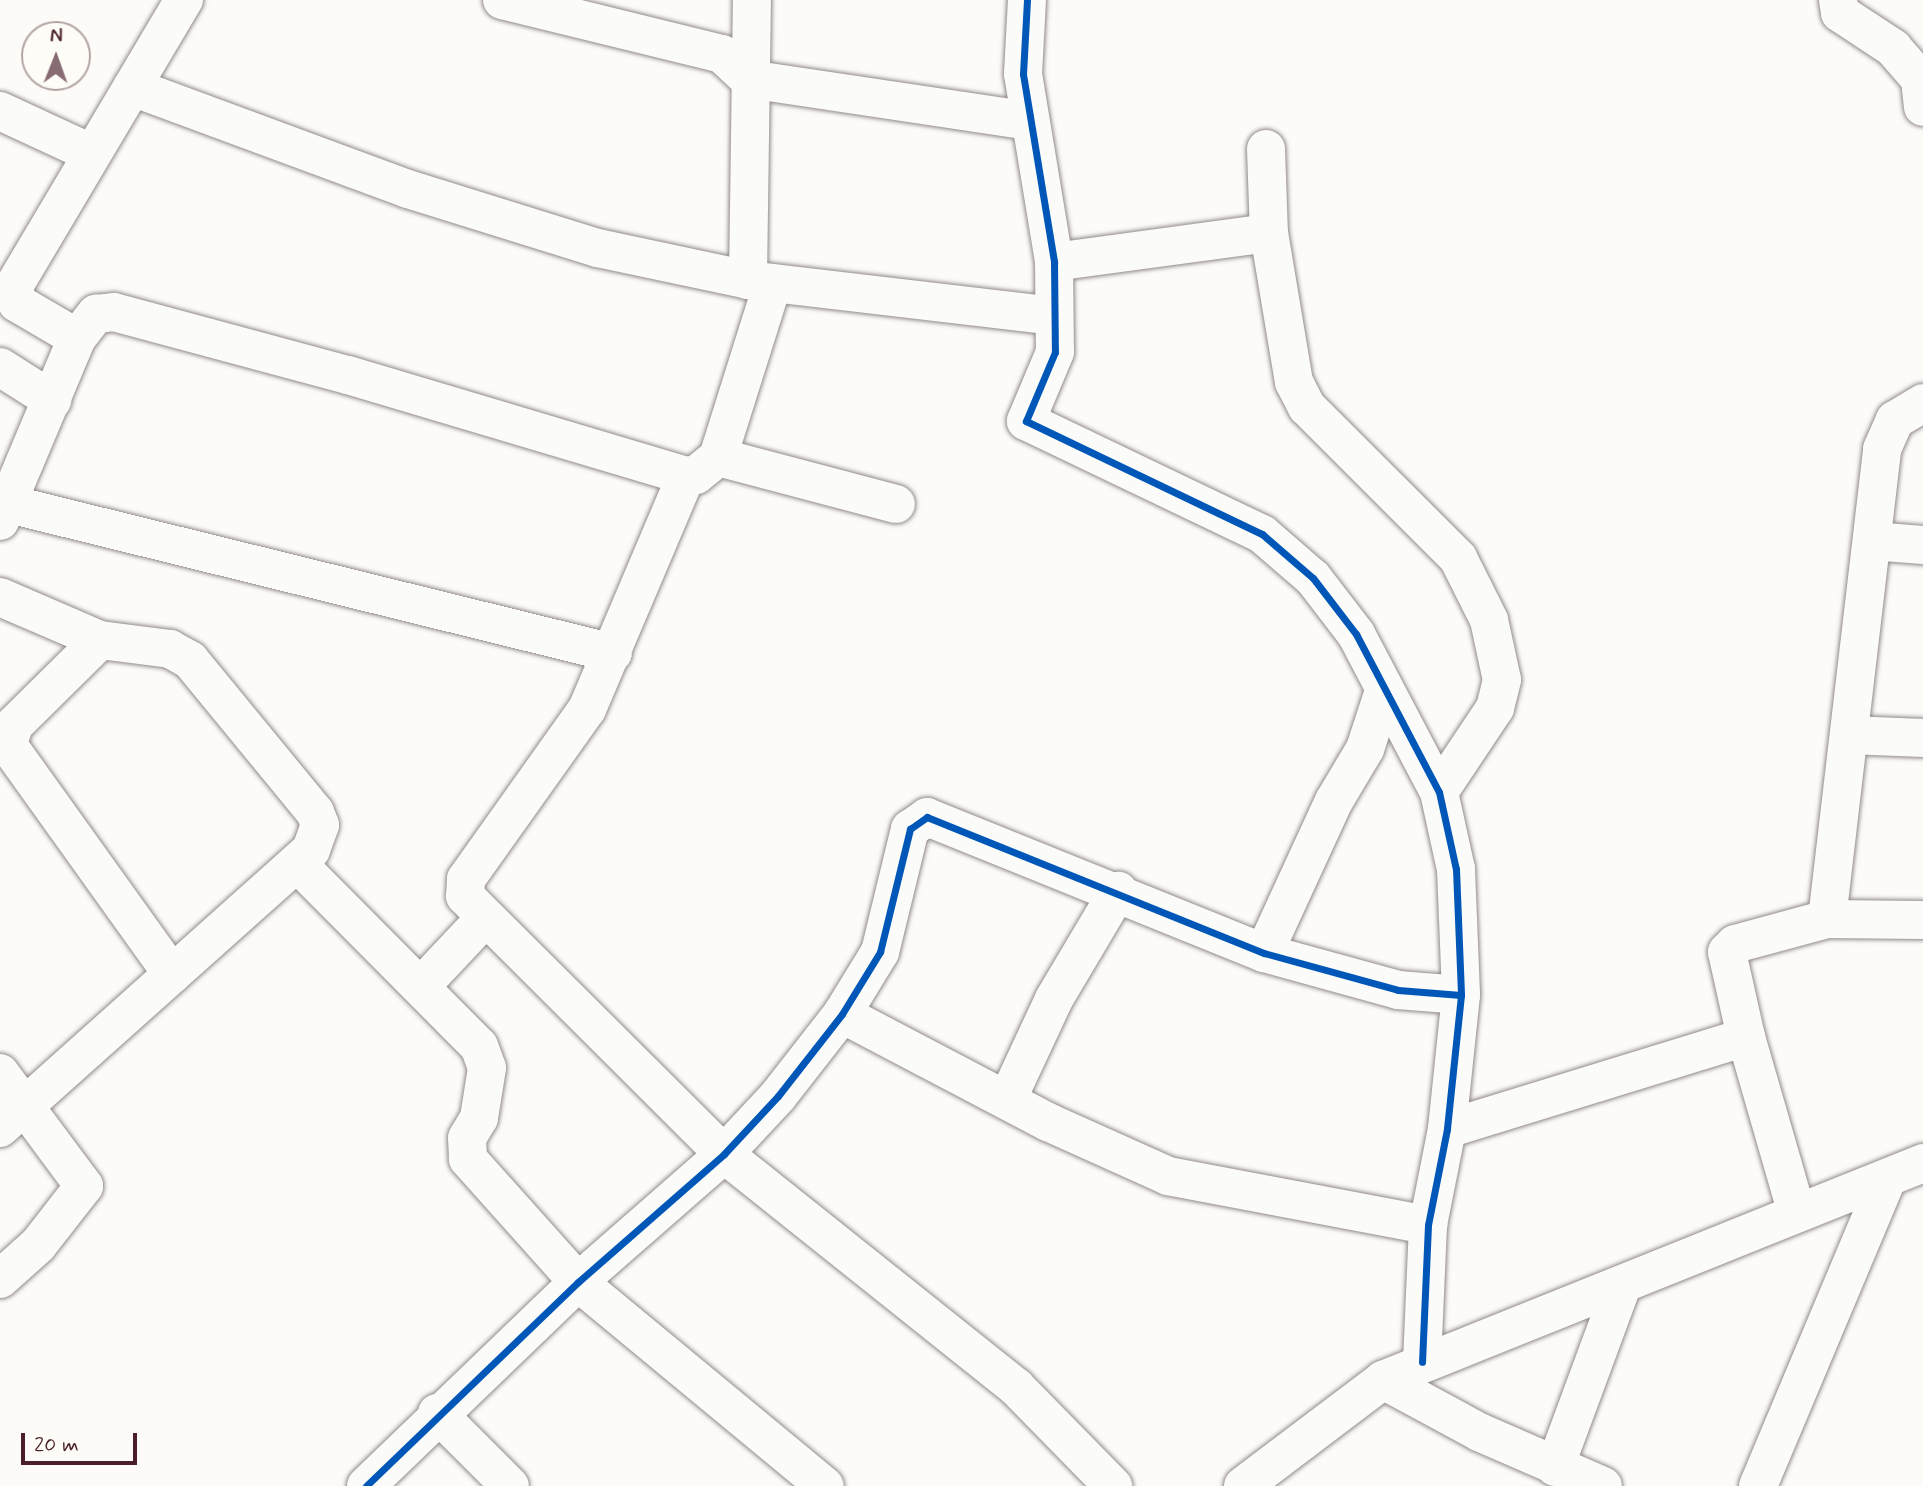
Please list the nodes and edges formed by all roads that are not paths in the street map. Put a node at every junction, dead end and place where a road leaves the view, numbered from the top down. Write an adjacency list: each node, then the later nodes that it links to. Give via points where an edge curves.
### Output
1 (184, 0): 7 (street)
2 (502, 0): 6 (street, via 722,54)
3 (752, 0): 6 (street)
4 (1027, 0): 10 (street, via 1024,75)
5 (1838, 0): 8 (street, via 1840,13 1893,48 1920,79)
6 (749, 79): 10 (street); 15 (street)
7 (132, 86): 12 (street); 15 (street, via 408,189 547,234)
8 (1923, 104)
9 (0, 111): 12 (street)
10 (1029, 121): 14 (street)
11 (1266, 149): 13 (street)
12 (91, 153): 17 (street, via 13,290 17,303)
13 (1269, 233): 14 (street); 33 (street, via 1294,382 1307,407 1458,558 1489,620 1502,680 1494,708)
14 (1054, 262): 16 (street)
15 (760, 282): 16 (street); 21 (street)
16 (1054, 316): 30 (street, via 1048,377 1026,421 1262,534 1313,578 1342,614)
17 (77, 338): 19 (street); 22 (street, via 96,314 114,312 348,374)
18 (0, 367): 19 (street)
19 (52, 400): 24 (street)
20 (1923, 403): 25 (street, via 1895,420 1882,449)
21 (718, 457): 22 (street, via 696,475); 23 (street)
22 (685, 476): 29 (street)
23 (896, 503)
24 (4, 512): 29 (street)
25 (1871, 541): 26 (street); 31 (street)
26 (1923, 545)
27 (0, 597): 28 (street)
28 (100, 640): 34 (street, via 170,649 190,660 215,685 315,812 318,836); 40 (street, via 14,725 8,745)
29 (613, 653): 36 (street, via 575,731 466,879 465,896)
30 (1384, 691): 33 (street); 39 (street, via 1365,748 1334,801)
31 (1849, 735): 32 (street); 37 (street)
32 (1923, 738)
33 (1439, 792): 42 (street, via 1455,869)
34 (297, 863): 40 (street); 41 (street)
35 (1118, 891): 39 (street); 43 (street, via 927,817 910,829 880,953); 46 (street, via 1054,999)
36 (486, 917): 41 (street); 49 (street)
37 (1828, 919): 38 (street); 44 (street, via 1747,939 1727,952)
38 (1923, 920)
39 (1264, 953): 42 (street, via 1398,990)
40 (172, 974): 47 (street)
41 (422, 985): 55 (street, via 480,1046 486,1068 479,1118 467,1139 468,1159)
42 (1461, 995): 48 (street)
43 (842, 1014): 46 (street); 49 (street)
44 (1746, 1037): 48 (street); 52 (street)
45 (0, 1073): 47 (street)
46 (1007, 1100): 53 (street, via 1168,1176)
47 (13, 1117): 54 (street, via 84,1186 38,1245)
48 (1447, 1129): 53 (street)
49 (724, 1154): 55 (street); 64 (street, via 1016,1387)
50 (1923, 1163): 51 (street)
51 (1887, 1179): 52 (street); 67 (street)
52 (1796, 1210): 56 (street)
53 (1428, 1224): 57 (street)
54 (0, 1279)
55 (578, 1282): 59 (street); 63 (street)
56 (1622, 1286): 57 (street); 60 (street)
57 (1422, 1362): 58 (street)
58 (1383, 1380): 60 (street); 65 (street)
59 (438, 1413): 61 (street); 62 (street)
60 (1555, 1467): 66 (street)
61 (366, 1486)
62 (510, 1486)
63 (825, 1486)
64 (1113, 1486)
65 (1243, 1486)
66 (1603, 1486)
67 (1758, 1486)

